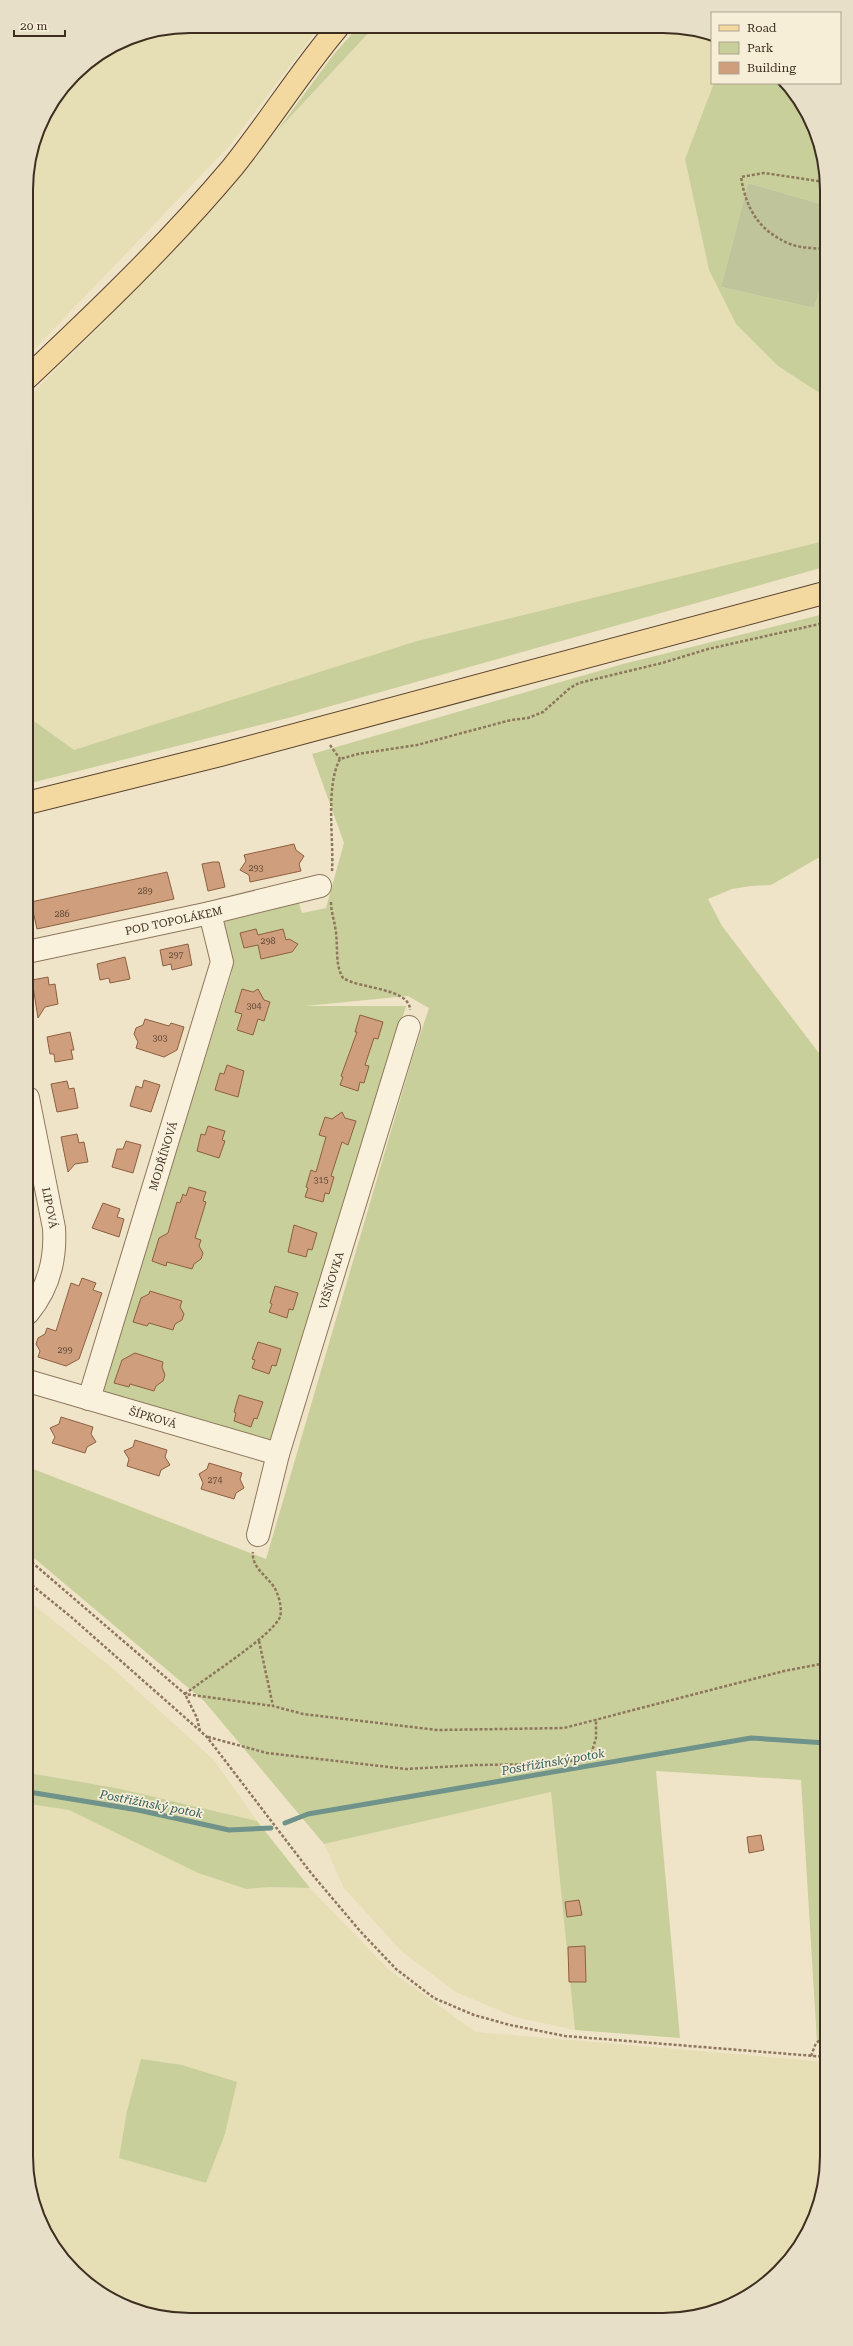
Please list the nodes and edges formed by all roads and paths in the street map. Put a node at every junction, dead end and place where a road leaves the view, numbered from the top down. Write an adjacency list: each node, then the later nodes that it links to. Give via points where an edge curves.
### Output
1 (333, 33): 4 (main road, via 198,207)
2 (820, 181): 3 (path, via 764,173 741,177 744,197 758,225 790,244)
3 (820, 248)
4 (33, 372)
5 (820, 594): 7 (main road, via 220,755)
6 (820, 624): 8 (path, via 708,649 579,683 544,712 528,718 511,720 417,745 340,759 330,794 333,834)
7 (33, 802)
8 (327, 886): 9 (street, POD TOPOLÁKEM); 11 (path, via 338,964 343,978 366,988 401,995 410,1007)
9 (210, 913): 10 (street, POD TOPOLÁKEM); 15 (street, MODŘÍNOVÁ, via 222,962)
10 (33, 951)
11 (409, 1028): 16 (street, VIŠŇOVKA)
12 (33, 1123): 13 (street, LIPOVÁ, via 55,1242 48,1280)
13 (33, 1305)
14 (33, 1382): 15 (street, ŠÍPKOVÁ)
15 (89, 1399): 16 (street, ŠÍPKOVÁ)
16 (278, 1454): 17 (street, VIŠŇOVKA)
17 (258, 1535): 20 (path, via 252,1557 258,1570 277,1593 281,1612 279,1619)
18 (33, 1564): 22 (path)
19 (33, 1586): 25 (path)
20 (259, 1641): 22 (path); 23 (path)
21 (820, 1664): 24 (path)
22 (185, 1694): 23 (path); 25 (path)
23 (273, 1706): 24 (path, via 303,1714 437,1730 564,1728)
24 (596, 1719): 26 (path, via 596,1738 590,1758 548,1764 406,1769 267,1753)
25 (201, 1732): 26 (path)
26 (207, 1737): 28 (path, via 311,1873 360,1931 406,1978 434,1998 474,2015 510,2026 565,2036)
27 (820, 2040): 28 (path, via 816,2043)
28 (811, 2056): 29 (path)
29 (820, 2057)

